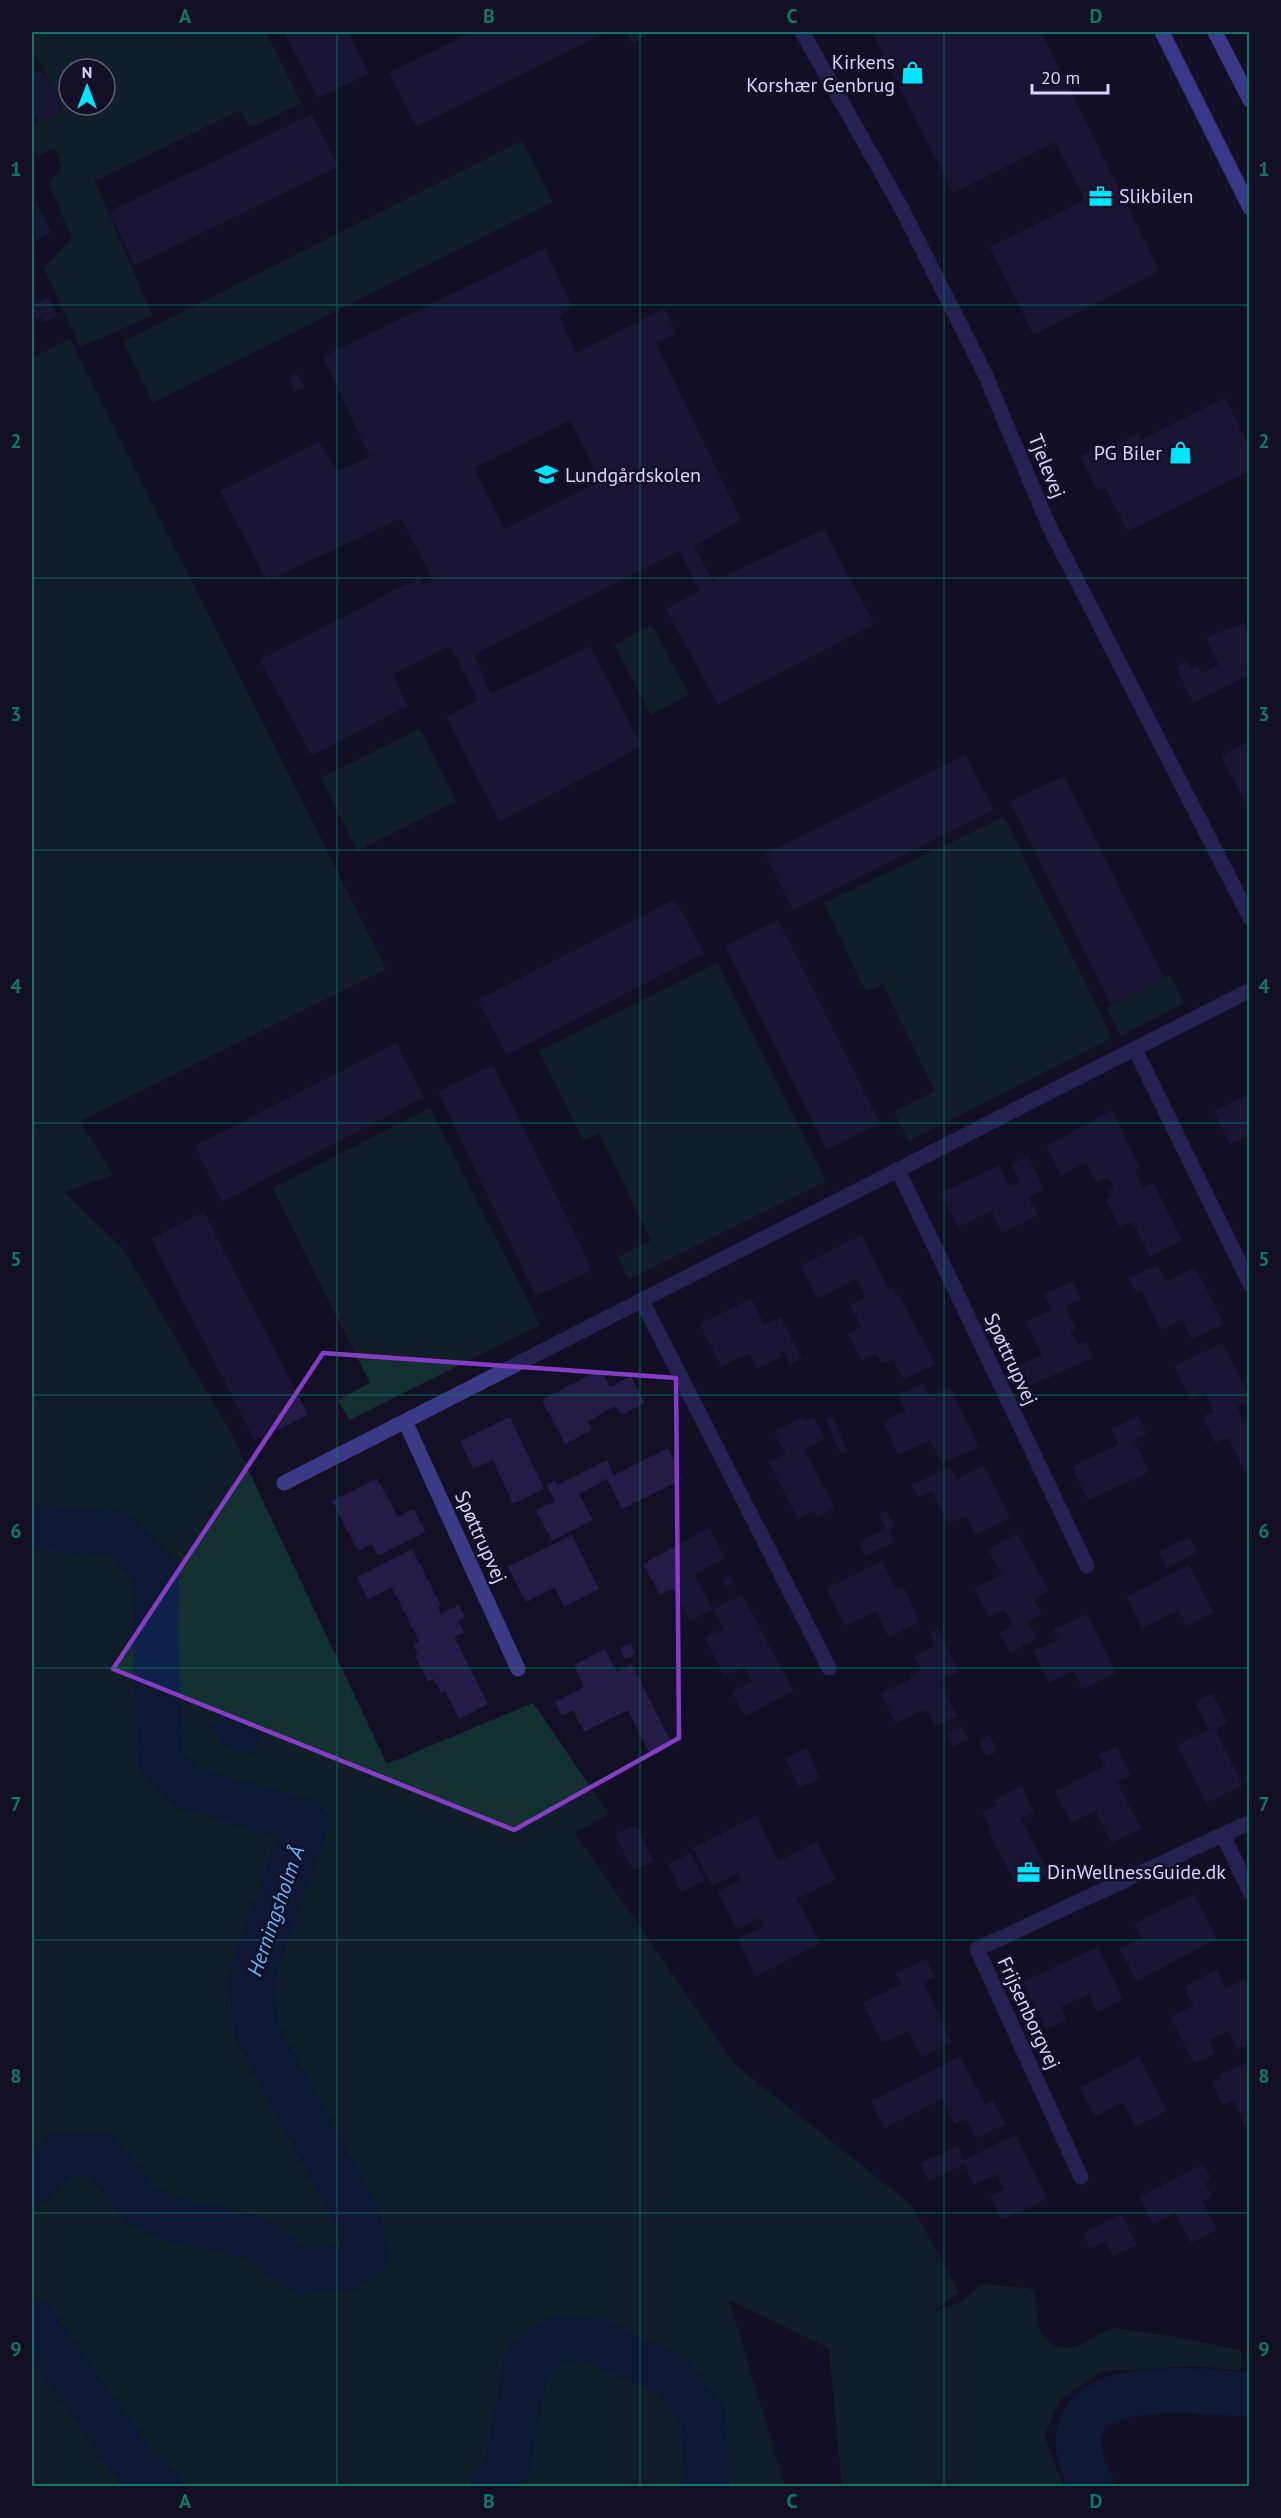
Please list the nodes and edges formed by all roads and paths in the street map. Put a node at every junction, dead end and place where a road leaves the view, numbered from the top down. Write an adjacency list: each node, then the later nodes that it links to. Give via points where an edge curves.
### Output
1 (802, 32): 6 (street, Tjelevej, via 902,209 993,391 1049,526)
2 (1162, 32): 5 (main road)
3 (1215, 32): 4 (main road)
4 (1250, 100)
5 (1250, 208)
6 (1250, 918)
7 (1250, 990): 8 (street)
8 (1135, 1049): 9 (street); 10 (street)
9 (898, 1170): 11 (street); 14 (street, Spøttrupvej)
10 (1250, 1284)
11 (642, 1301): 12 (street); 15 (street)
12 (405, 1421): 13 (street); 16 (street, Spøttrupvej)
13 (284, 1483)
14 (1087, 1566)
15 (829, 1668)
16 (518, 1669)
17 (1250, 1822): 18 (street, Frijsenborgvej)
18 (1223, 1835): 19 (street); 20 (street, Frijsenborgvej, via 977,1949)
19 (1250, 1892)
20 (1081, 2177)

